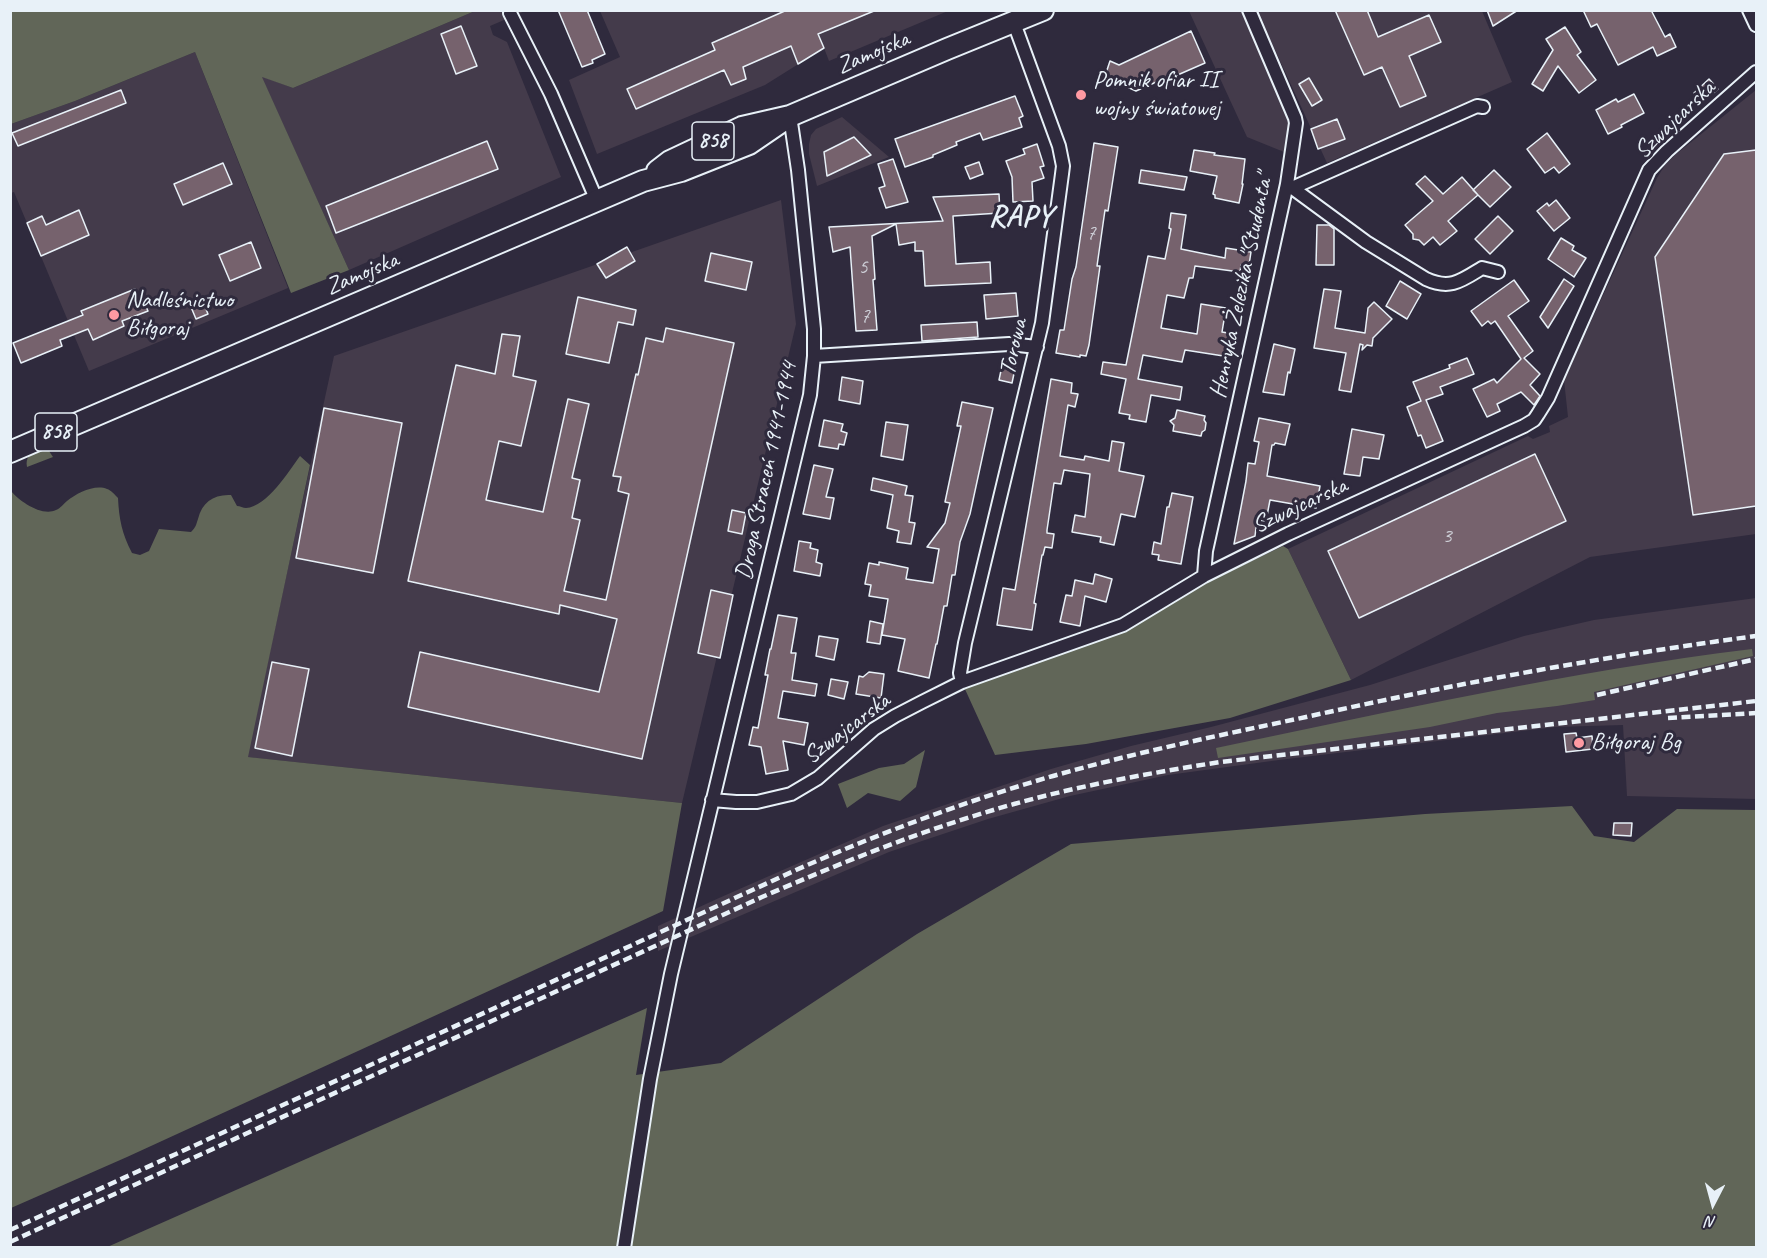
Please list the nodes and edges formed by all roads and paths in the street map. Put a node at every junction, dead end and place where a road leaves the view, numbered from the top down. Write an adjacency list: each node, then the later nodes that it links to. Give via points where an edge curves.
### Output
1 (1043, 10): 5 (main road, Zamojska / 858)
2 (1249, 10): 10 (street, Henryka Żelezika "Studenta", via 1295,118)
3 (1749, 10): 6 (street)
4 (510, 13): 11 (street, via 551,94)
5 (1014, 23): 9 (main road, Zamojska / 858); 13 (street, Torowa, via 1063,166)
6 (1756, 25)
7 (1756, 72): 16 (street, Szwajcarska, via 1649,170 1548,398 1534,420)
8 (1483, 107): 10 (street, via 1477,106)
9 (790, 116): 11 (main road, Zamojska / 858, via 749,144); 14 (street, Droga Straceń 1941-1944)
10 (1289, 186): 12 (street, via 1366,242 1437,284 1460,281 1482,268); 16 (street, Henryka Żelezika "Studenta", via 1206,551)
11 (597, 201): 15 (main road, Zamojska / 858)
12 (1498, 272)
13 (1037, 347): 14 (street, via 1009,344); 17 (street, Torowa, via 965,643)
14 (814, 356): 18 (street, Droga Straceń 1941-1944, via 810,395)
15 (10, 452)
16 (1204, 576): 17 (street, Szwajcarska, via 1123,625)
17 (962, 682): 18 (street, Szwajcarska, via 874,729 818,778 791,794 757,802)
18 (712, 800): 19 (street, Droga Straceń 1941-1944, via 658,1040)
19 (624, 1248)

